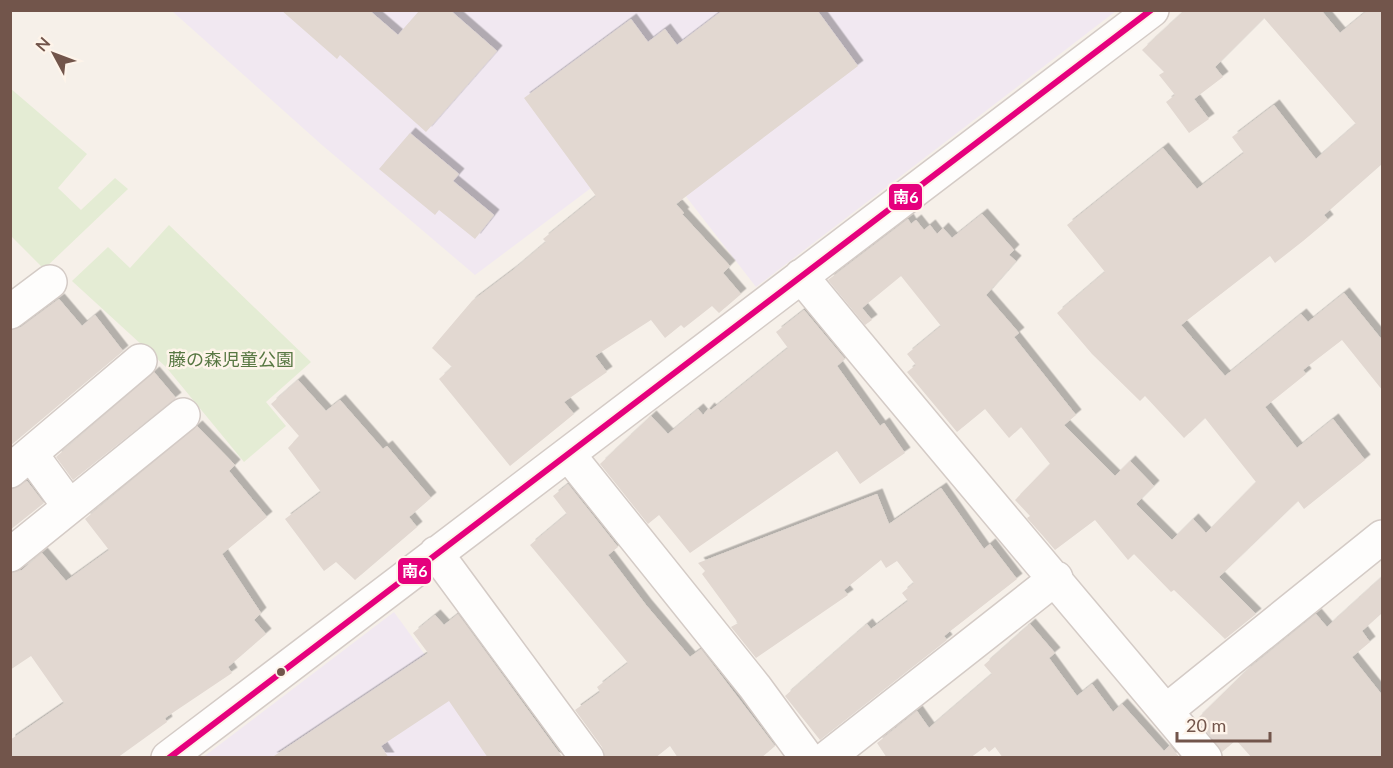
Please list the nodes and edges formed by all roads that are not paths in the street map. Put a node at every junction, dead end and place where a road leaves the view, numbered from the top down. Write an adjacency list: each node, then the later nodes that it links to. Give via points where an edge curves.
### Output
1 (1152, 10): 2 (street)
2 (801, 276): 7 (street); 13 (street, via 993,509)
3 (50, 282): 4 (street)
4 (10, 312)
5 (140, 361): 8 (street)
6 (183, 415): 9 (street)
7 (568, 454): 11 (street); 17 (street, via 755,687)
8 (16, 466): 9 (street)
9 (69, 506): 12 (street)
10 (1383, 537): 14 (street)
11 (436, 552): 15 (street); 16 (street)
12 (10, 555)
13 (1056, 578): 14 (street); 18 (street)
14 (1166, 711): 19 (street)
15 (168, 758)
16 (587, 758)
17 (807, 758)
18 (827, 758)
19 (1205, 758)

